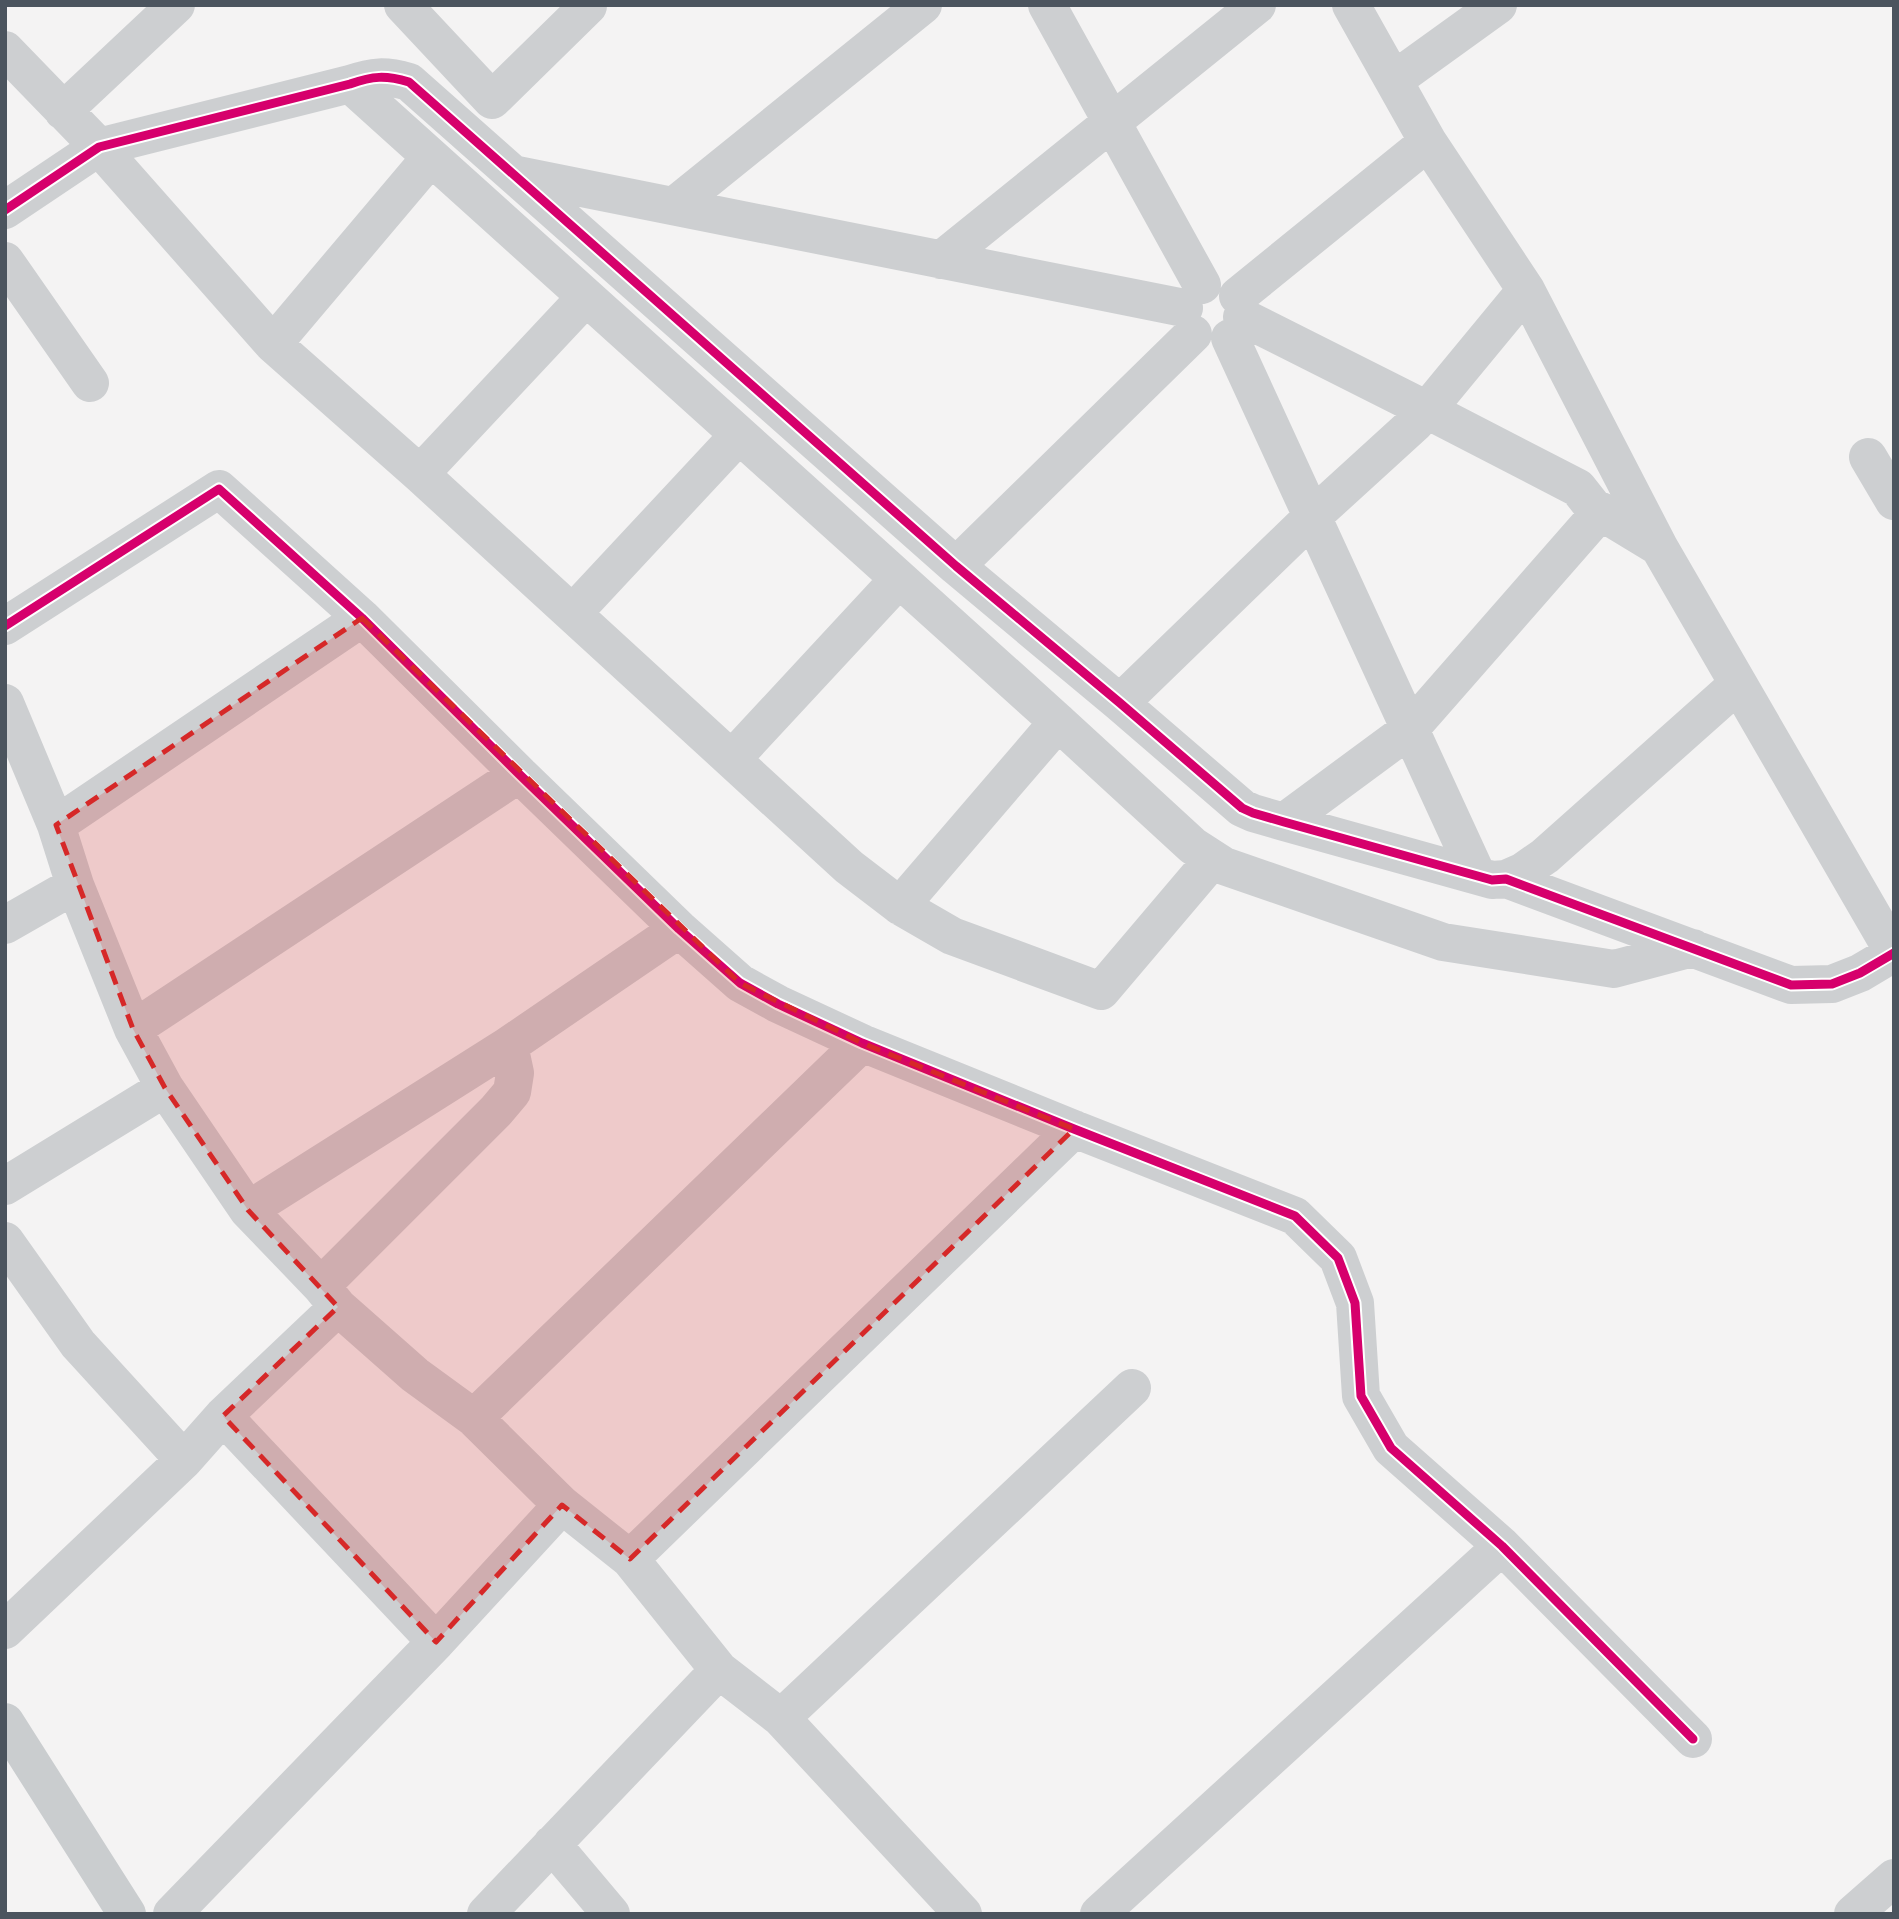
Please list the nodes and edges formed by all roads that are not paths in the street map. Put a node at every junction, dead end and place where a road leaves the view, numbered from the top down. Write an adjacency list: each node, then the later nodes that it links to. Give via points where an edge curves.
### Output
1 (176, 5): 12 (street)
2 (403, 5): 3 (street, via 492,100)
3 (586, 5)
4 (923, 5): 18 (street)
5 (1047, 5): 13 (street)
6 (1257, 5): 13 (street)
7 (1351, 5): 10 (street)
8 (1498, 5): 10 (street)
9 (5, 50): 12 (street)
10 (1394, 80): 14 (street)
11 (350, 84): 15 (street); 16 (street); 17 (street, via 389,76 409,82)
12 (63, 111): 15 (street)
13 (1112, 122): 20 (street); 24 (street)
14 (1428, 142): 22 (street); 24 (street)
15 (99, 147): 19 (street); 25 (street)
16 (431, 157): 23 (street); 25 (street)
17 (515, 174): 18 (street); 35 (street)
18 (674, 206): 20 (street)
19 (5, 210)
20 (941, 260): 24 (street)
21 (5, 261): 26 (street)
22 (1526, 290): 27 (street); 34 (street)
23 (586, 297): 28 (street); 30 (street)
24 (1219, 315): 27 (street); 33 (street); 35 (street)
25 (273, 344): 30 (street)
26 (90, 383)
27 (1421, 417): 32 (street, via 1578,488); 33 (street)
28 (739, 435): 36 (street); 37 (street)
29 (1868, 457): 31 (street)
30 (420, 474): 37 (street)
31 (1894, 501)
32 (1597, 509): 34 (street); 44 (street)
33 (1312, 517): 42 (street); 44 (street)
34 (1659, 547): 40 (street)
35 (956, 566): 42 (street)
36 (898, 579): 43 (street); 45 (street)
37 (573, 613): 45 (street)
38 (362, 618): 39 (street, via 219,489); 46 (street); 48 (street)
39 (5, 626)
40 (1737, 685): 50 (street, via 1545,856 1522,873); 56 (street)
41 (5, 703): 48 (street)
42 (1120, 703): 47 (street, via 1242,808)
43 (1058, 722): 49 (street, via 1193,846); 52 (street)
44 (1410, 729): 47 (street); 50 (street)
45 (732, 759): 52 (street, via 849,867)
46 (519, 774): 54 (street); 57 (street)
47 (1284, 822): 50 (street)
48 (55, 825): 51 (street)
49 (1213, 859): 52 (street, via 1101,991 952,936); 55 (street, via 1443,942 1614,968)
50 (1491, 877): 55 (street)
51 (75, 885): 53 (street); 57 (street)
52 (900, 906)
53 (5, 925)
54 (679, 929): 58 (street, via 740,983); 59 (street)
55 (1693, 948): 56 (street, via 1791,985 1810,986 1832,984 1860,973)
56 (1894, 953)
57 (133, 1029): 60 (street)
58 (862, 1042): 61 (street); 68 (street)
59 (509, 1045): 63 (street); 65 (street, via 515,1073 512,1091)
60 (165, 1088): 62 (street); 63 (street)
61 (1074, 1129): 71 (street, via 1295,1216 1339,1258 1355,1303 1361,1396 1391,1448); 72 (street)
62 (5, 1186)
63 (248, 1210): 65 (street)
64 (5, 1241): 69 (street, via 78,1344)
65 (330, 1297): 67 (street); 68 (street, via 415,1375)
66 (1132, 1388): 76 (street)
67 (223, 1416): 69 (street); 74 (street)
68 (474, 1418): 70 (street)
69 (184, 1460): 73 (street)
70 (562, 1505): 72 (street); 74 (street)
71 (1502, 1546): 78 (street); 86 (street)
72 (630, 1559): 75 (street)
73 (5, 1630)
74 (436, 1642): 82 (street)
75 (719, 1670): 76 (street); 79 (street)
76 (781, 1718): 85 (street)
77 (5, 1722): 81 (main road)
78 (1693, 1739)
79 (552, 1844): 83 (street); 84 (street)
80 (1894, 1878): 87 (street)
81 (127, 1914)
82 (172, 1914)
83 (486, 1914)
84 (611, 1914)
85 (963, 1914)
86 (1098, 1914)
87 (1853, 1914)

